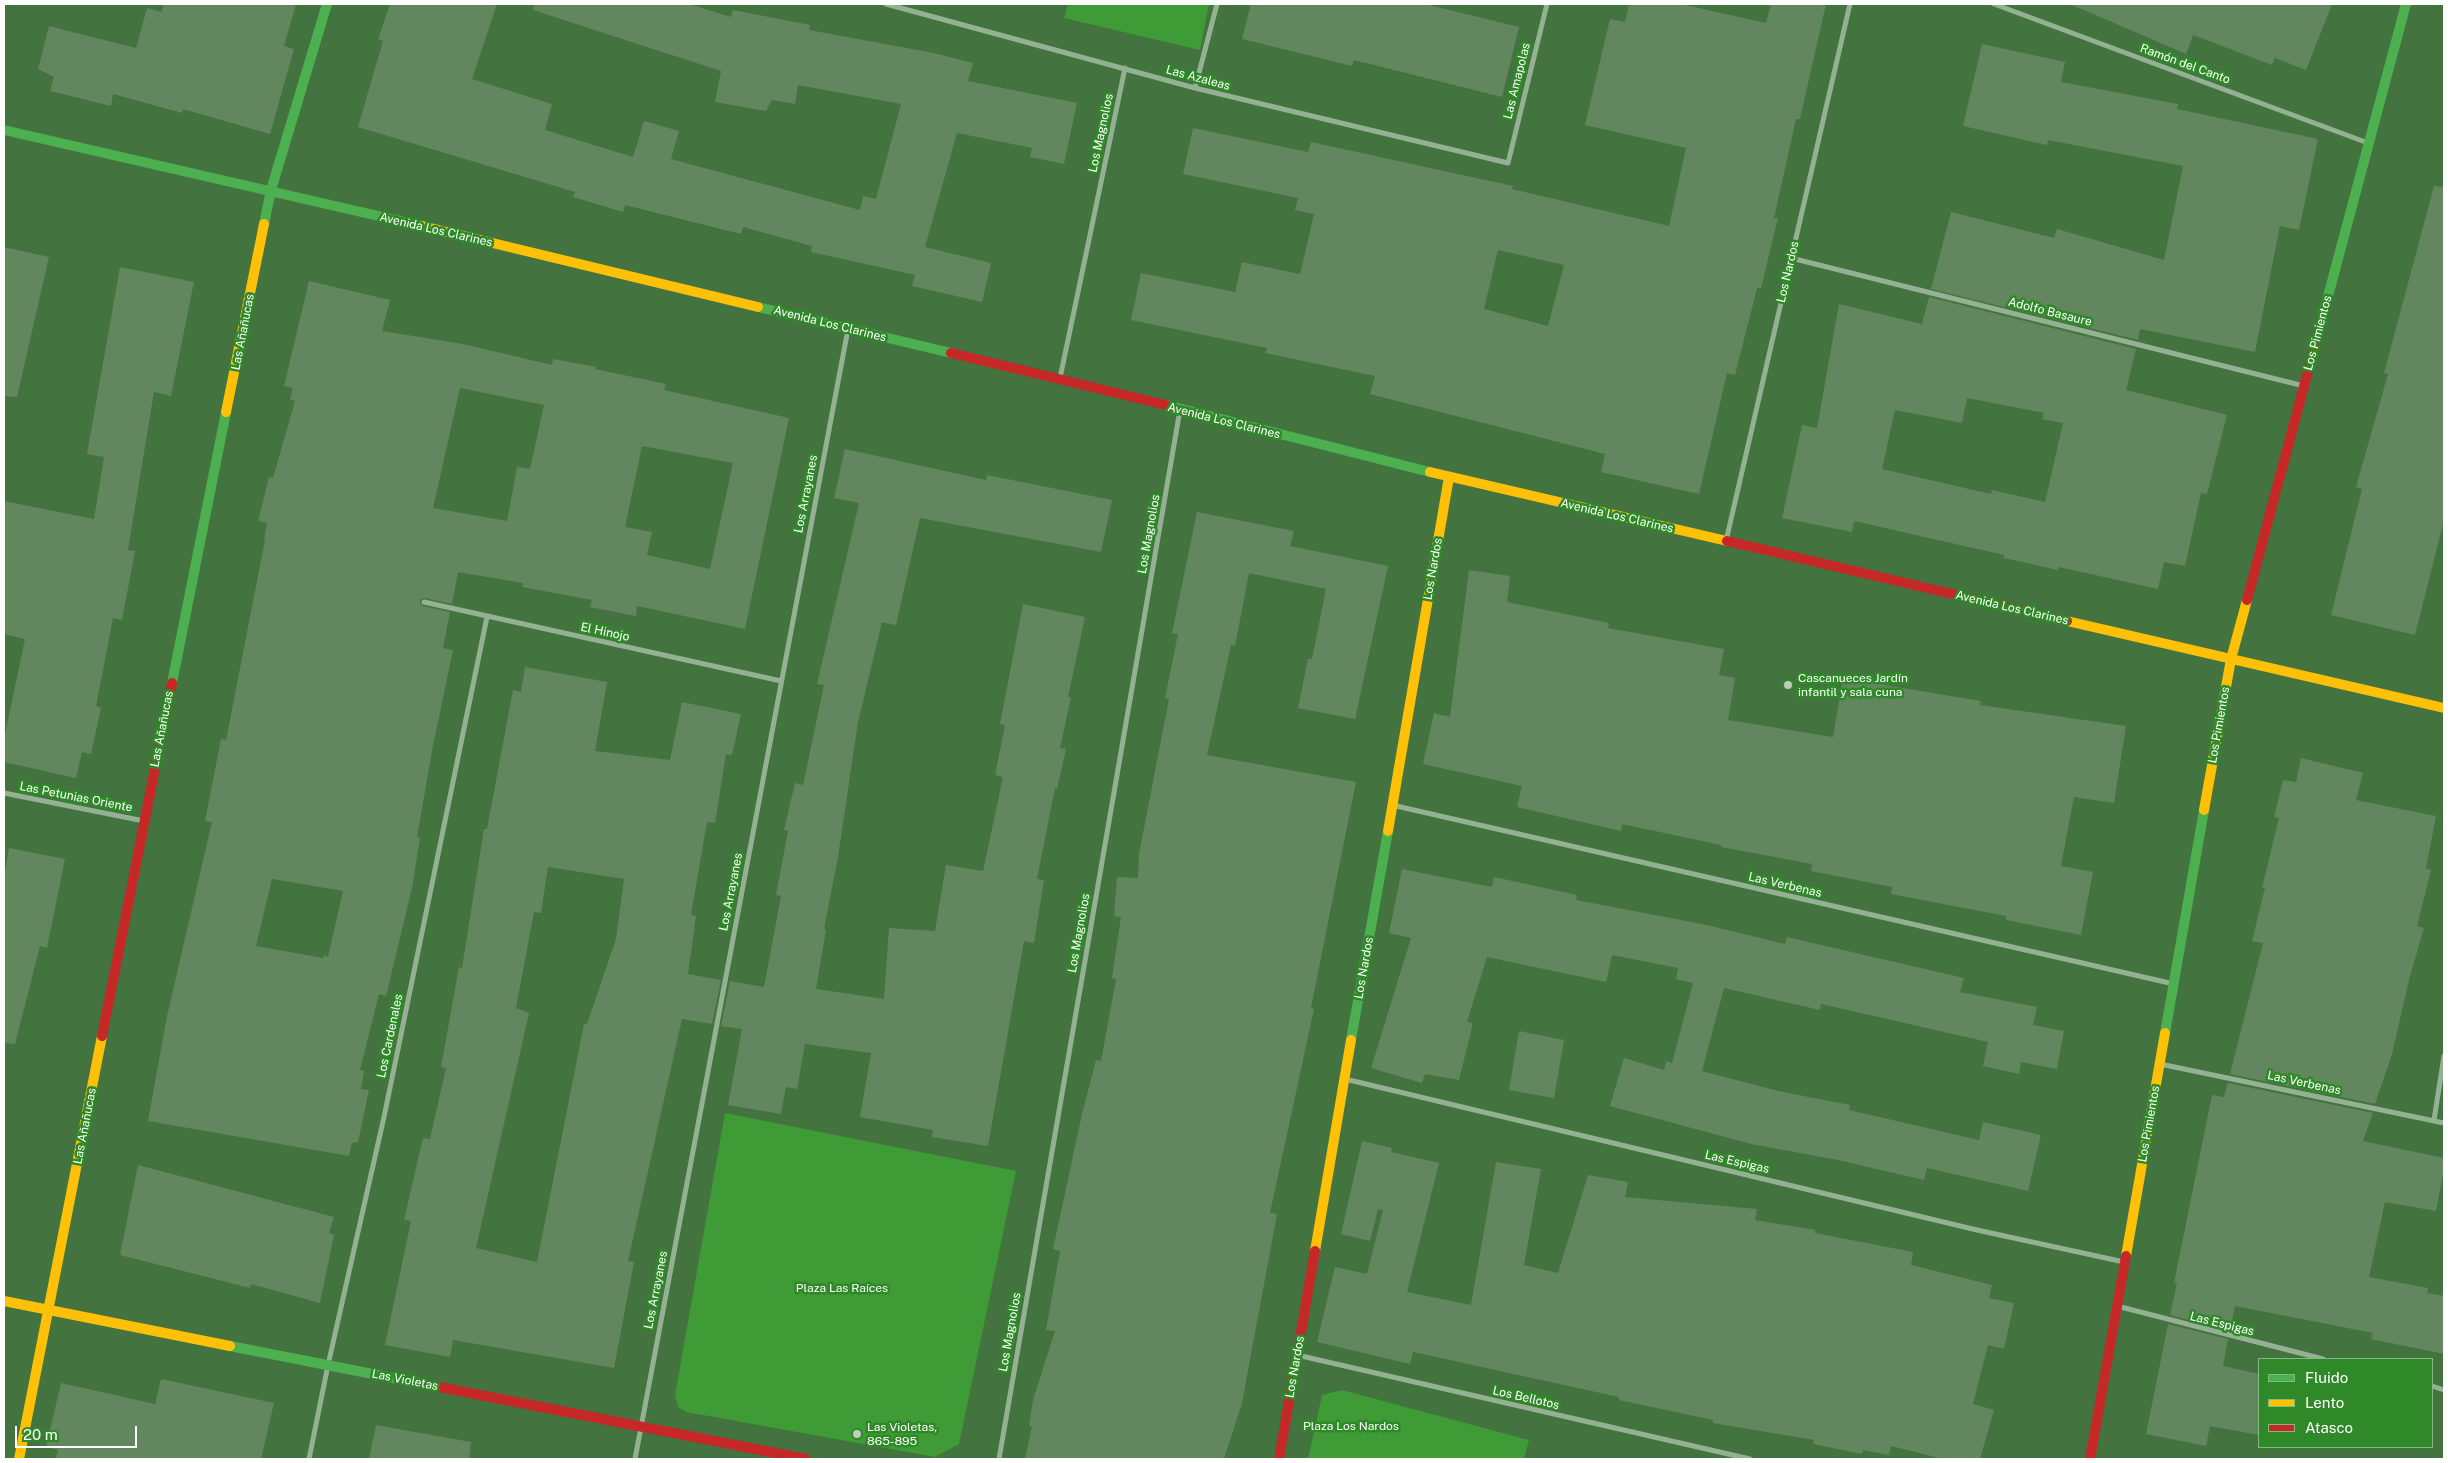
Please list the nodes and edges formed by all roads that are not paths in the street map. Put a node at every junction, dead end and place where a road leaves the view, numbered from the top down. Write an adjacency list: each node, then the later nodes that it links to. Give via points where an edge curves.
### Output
1 (327, 4): 13 (main road, Las Añañucas)
2 (886, 4): 8 (street, Las Azaleas)
3 (1217, 4): 9 (street)
4 (1547, 4): 12 (street, Las Amapolas)
5 (1850, 4): 14 (street, Los Nardos)
6 (1994, 4): 11 (street, Ramón del Canto)
7 (2406, 4): 11 (main road, Los Pimientos)
8 (1125, 68): 9 (street, Las Azaleas); 16 (street, Los Magnolios)
9 (1195, 88): 12 (street, Las Azaleas)
10 (4, 130): 13 (main road, Avenida Los Clarines)
11 (2368, 143): 17 (main road, Los Pimientos)
12 (1508, 163)
13 (271, 190): 15 (main road, Avenida Los Clarines); 28 (main road, Las Añañucas)
14 (1791, 258): 17 (street, Adolfo Basaure); 20 (street, Los Nardos)
15 (848, 328): 16 (main road, Avenida Los Clarines); 24 (street, Los Arrayanes)
16 (1060, 378): 18 (main road, Avenida Los Clarines)
17 (2304, 386): 23 (main road, Los Pimientos)
18 (1180, 410): 19 (main road, Avenida Los Clarines); 47 (street, Los Magnolios)
19 (1449, 477): 20 (main road, Avenida Los Clarines); 27 (main road, Los Nardos)
20 (1726, 541): 23 (main road, Avenida Los Clarines)
21 (424, 602): 22 (street, El Hinojo)
22 (487, 616): 24 (street, El Hinojo); 41 (street, Los Cardenales, via 384,1117)
23 (2231, 659): 25 (main road, Avenida Los Clarines); 29 (main road, Los Pimientos)
24 (781, 681): 42 (street, Los Arrayanes)
25 (2444, 708)
26 (4, 793): 28 (street, Las Petunias Oriente)
27 (1392, 804): 29 (street, Las Verbenas); 32 (main road, Los Nardos)
28 (144, 821): 38 (main road, Las Añañucas)
29 (2174, 984): 31 (main road, Los Pimientos)
30 (2444, 1056): 33 (street)
31 (2160, 1064): 33 (street, Las Verbenas); 35 (main road, Los Pimientos)
32 (1345, 1079): 35 (street, Las Espigas, via 1967,1228); 39 (main road, Los Nardos)
33 (2434, 1120): 34 (street, Las Verbenas)
34 (2444, 1123)
35 (2125, 1262): 37 (main road, Los Pimientos)
36 (4, 1301): 38 (main road, Las Violetas)
37 (2117, 1306): 40 (street, Las Espigas); 50 (main road, Los Pimientos)
38 (50, 1310): 41 (main road, Las Violetas); 43 (main road, Las Añañucas)
39 (1297, 1355): 48 (main road, Los Nardos); 49 (street, Los Bellotos)
40 (2319, 1358)
41 (328, 1365): 42 (main road, Las Violetas); 44 (street, Los Cardenales)
42 (641, 1426): 45 (street, Los Arrayanes); 46 (main road, Las Violetas)
43 (19, 1459)
44 (310, 1459)
45 (635, 1459)
46 (806, 1459)
47 (998, 1459)
48 (1279, 1459)
49 (1750, 1459)
50 (2090, 1459)

